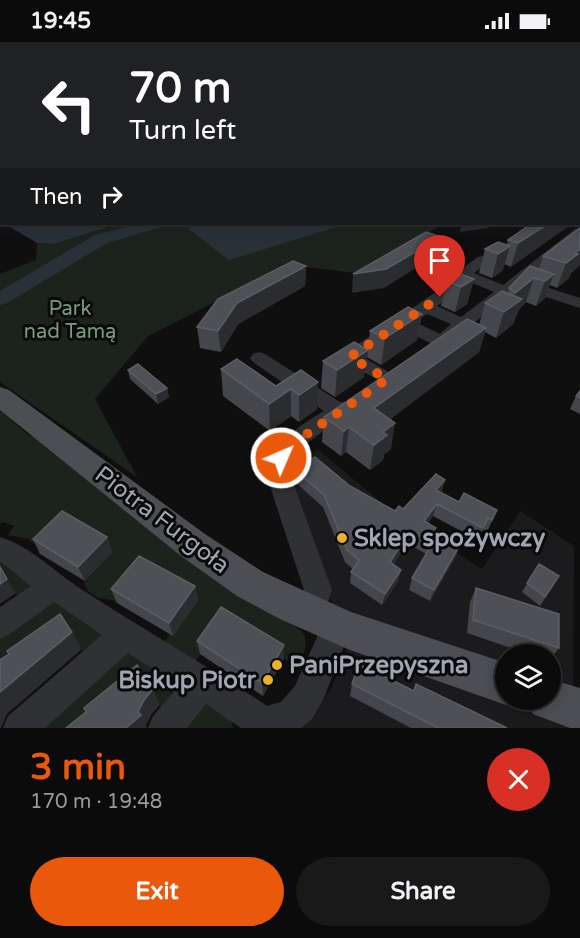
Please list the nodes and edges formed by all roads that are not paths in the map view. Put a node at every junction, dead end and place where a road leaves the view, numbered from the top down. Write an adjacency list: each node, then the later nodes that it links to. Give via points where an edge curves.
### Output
1 (541, 226): 2 (street); 3 (street)
2 (576, 235): 4 (street)
3 (508, 250): 4 (street); 5 (street, via 483,260 466,272)
4 (543, 262): 6 (street)
5 (468, 276): 6 (street); 8 (street)
6 (511, 286): 7 (street); 10 (street)
7 (580, 303)
8 (425, 307): 9 (street); 10 (street)
9 (403, 323): 10 (street, via 432,347); 13 (street, via 350,357 381,383)
10 (464, 324)
11 (259, 358): 13 (street)
12 (0, 396): 16 (main road, Piotra Furgoła, via 214,561 259,589)
13 (340, 412): 16 (street, via 289,447 279,464 279,477 318,590)
14 (0, 549): 15 (street)
15 (52, 585): 17 (street); 18 (street)
16 (324, 620): 19 (main road, Piotra Furgoła); 23 (street, via 312,687 300,707 285,718)
17 (0, 624)
18 (126, 634): 20 (street); 24 (street)
19 (495, 680)
20 (204, 682): 23 (street); 25 (street)
21 (561, 703): 22 (main road)
22 (580, 710)
23 (261, 726)
24 (20, 728)
25 (165, 728)

